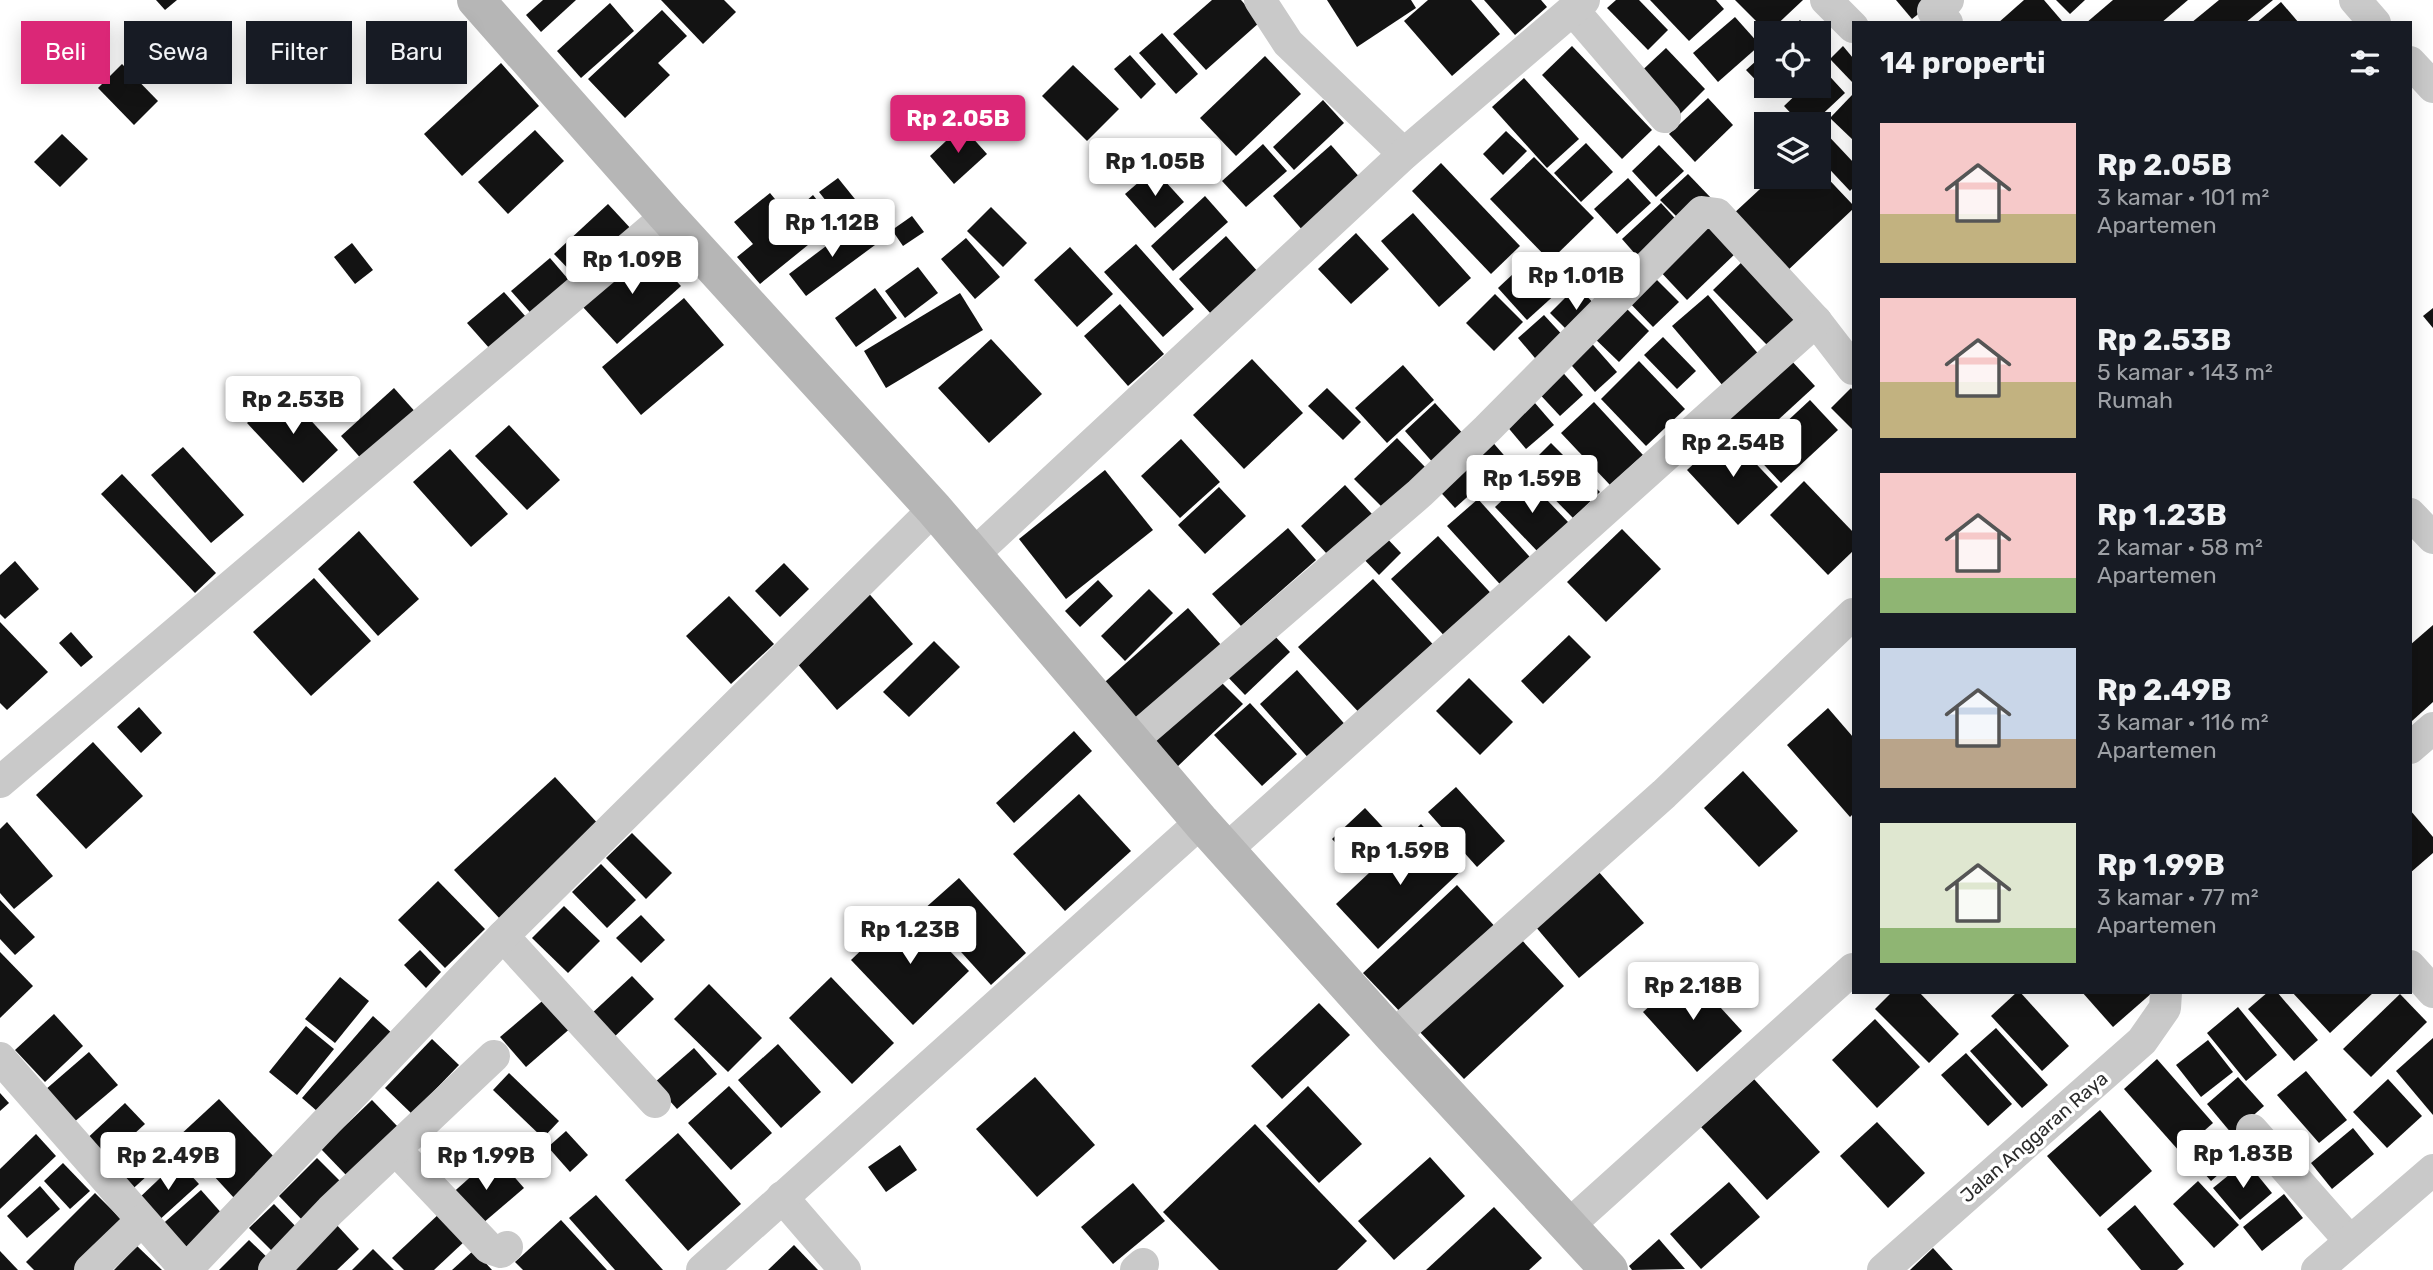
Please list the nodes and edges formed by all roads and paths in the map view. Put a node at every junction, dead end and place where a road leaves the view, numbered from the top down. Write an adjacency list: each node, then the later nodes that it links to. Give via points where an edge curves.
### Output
1 (476, 0): 12 (street)
2 (1260, 0): 11 (street, via 1288,43)
3 (1826, 0): 7 (street)
4 (2355, 0): 6 (street)
5 (1578, 5): 10 (street); 11 (street)
6 (2373, 21)
7 (1852, 26)
8 (2412, 64): 9 (street)
9 (2433, 88)
10 (1665, 117)
11 (1404, 154): 18 (street)
12 (667, 216): 15 (street); 23 (street)
13 (1816, 321): 14 (street); 21 (street, via 1717,214 1702,212 1420,493); 25 (street)
14 (1852, 368)
15 (934, 509): 18 (street); 26 (street)
16 (2412, 516): 17 (street)
17 (2433, 538)
18 (974, 554): 21 (street)
19 (1852, 615): 31 (street, via 1664,794)
20 (2433, 728): 22 (street)
21 (1132, 741): 24 (street)
22 (2412, 746)
23 (6, 763)
24 (1201, 822): 25 (street); 38 (street)
25 (1227, 849): 31 (street)
26 (503, 936): 34 (street); 39 (street, via 186,1270)
27 (2412, 969): 29 (street)
28 (1852, 970): 40 (street)
29 (2433, 992)
30 (2166, 994): 48 (street, Jalan Anggaran Raya, via 2165,1009 2142,1041)
31 (1393, 1036): 40 (street)
32 (494, 1056): 36 (street)
33 (0, 1058): 39 (street)
34 (655, 1102)
35 (2252, 1130): 41 (street)
36 (396, 1150): 42 (street, via 489,1248 501,1252); 44 (street)
37 (2433, 1170): 41 (street)
38 (782, 1197): 45 (street); 46 (street)
39 (141, 1221): 43 (street)
40 (1569, 1225): 47 (street)
41 (2350, 1241): 49 (street)
42 (507, 1247)
43 (90, 1270)
44 (274, 1270)
45 (702, 1270)
46 (845, 1270)
47 (1609, 1270)
48 (1883, 1270)
49 (2317, 1270)

